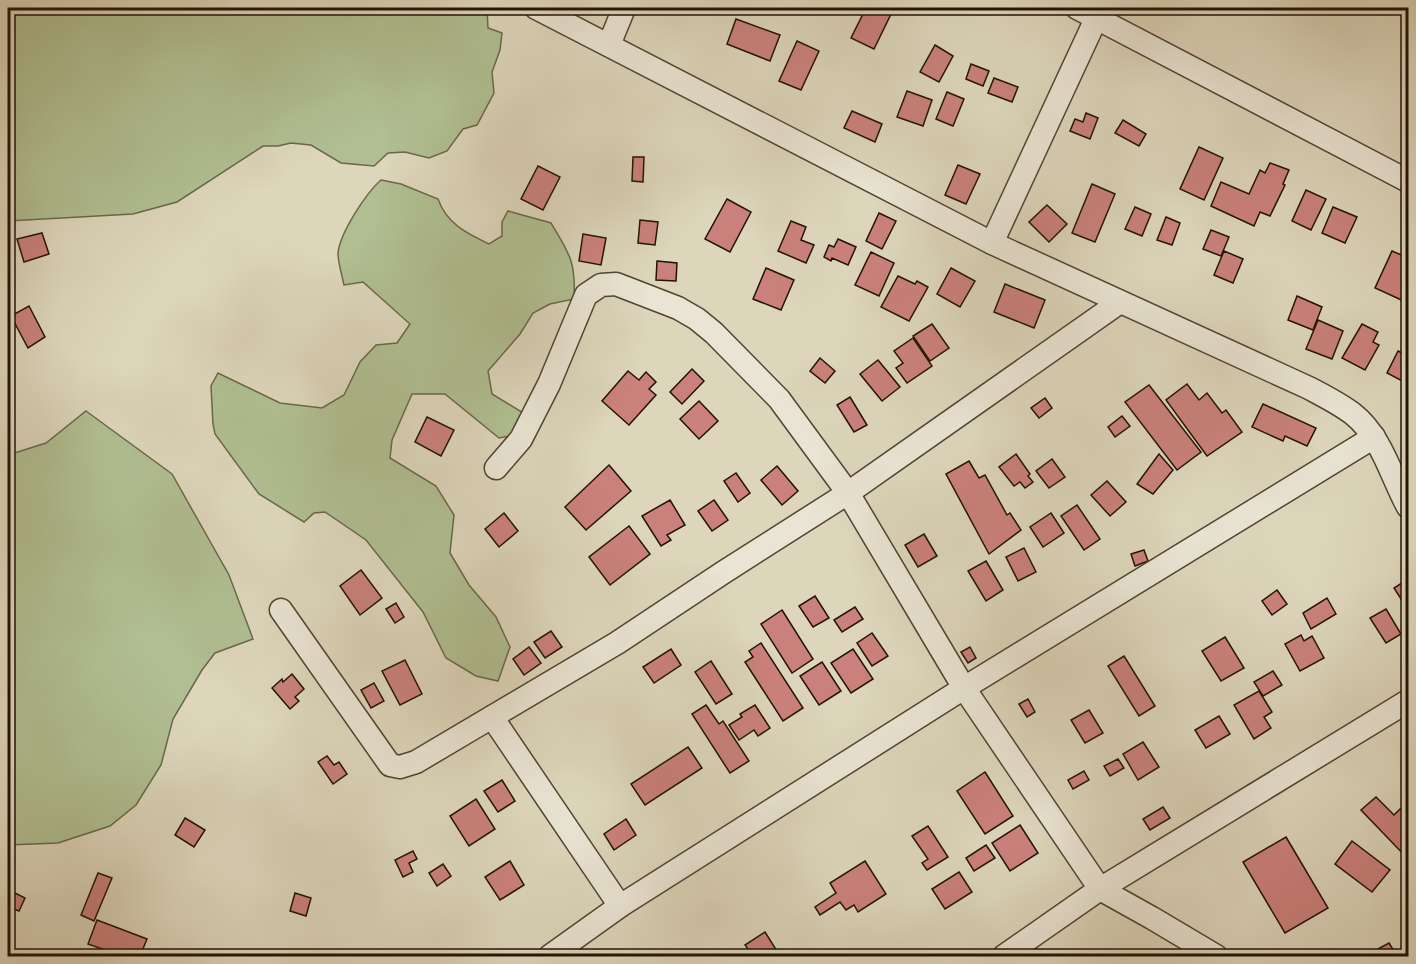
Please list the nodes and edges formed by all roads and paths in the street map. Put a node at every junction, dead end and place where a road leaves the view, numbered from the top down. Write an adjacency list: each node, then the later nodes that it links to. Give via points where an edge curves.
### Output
1 (536, 8): 4 (street)
2 (624, 8): 4 (street)
3 (1092, 11): 5 (street); 6 (street)
4 (609, 45): 6 (street)
5 (1408, 181)
6 (992, 243): 7 (street)
7 (1120, 302): 8 (street, via 1309,388 1355,416); 10 (street)
8 (1374, 437): 11 (street); 13 (street)
9 (496, 468): 10 (street, via 520,439 549,384 586,295 601,285 616,284 678,308 714,333 779,399)
10 (848, 493): 13 (street); 15 (street, via 617,643)
11 (1407, 499)
12 (281, 610): 15 (street, via 390,765 400,767 416,762)
13 (964, 688): 16 (street); 17 (street)
14 (1408, 701): 16 (street)
15 (492, 717): 17 (street)
16 (1100, 889): 19 (street); 20 (street)
17 (620, 906): 18 (street)
18 (550, 957)
19 (1004, 957)
20 (1216, 957)

